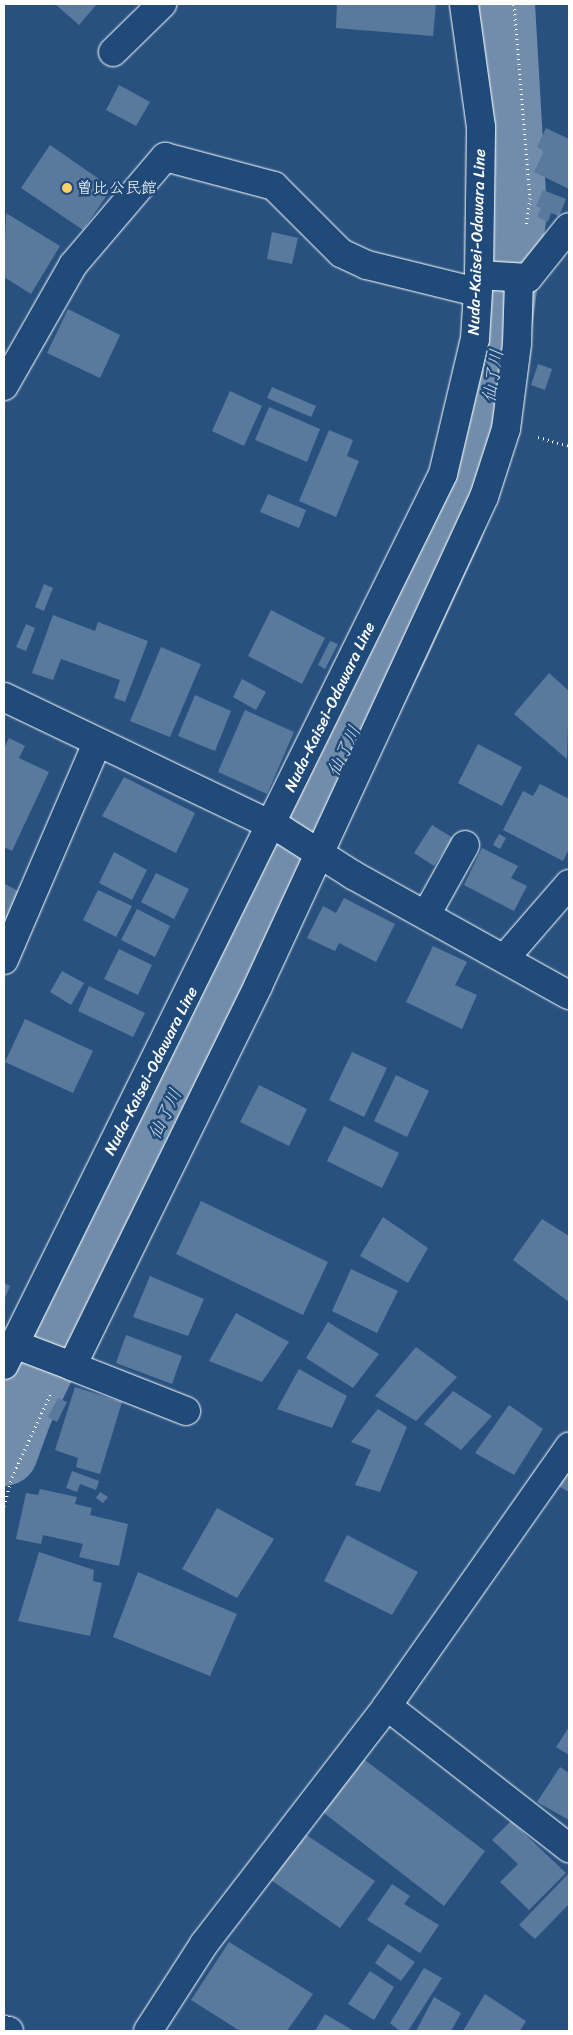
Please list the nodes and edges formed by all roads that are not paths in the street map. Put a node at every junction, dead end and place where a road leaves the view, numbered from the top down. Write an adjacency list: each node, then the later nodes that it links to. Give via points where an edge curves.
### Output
1 (162, 4): 3 (street)
2 (464, 4): 6 (street, Nuda-Kaisei-Odawara Line, via 481,127)
3 (113, 52)
4 (569, 227): 5 (street, via 528,278)
5 (519, 279): 6 (street); 12 (street, via 518,344 506,429 484,497)
6 (478, 283): 7 (street, via 367,265 341,252 274,186 165,157 73,265); 10 (street, Nuda-Kaisei-Odawara Line, via 475,339 443,474)
7 (4, 386)
8 (4, 697): 9 (street)
9 (96, 745): 10 (street); 16 (street)
10 (278, 829): 12 (street); 18 (street, Nuda-Kaisei-Odawara Line)
11 (465, 845): 14 (street)
12 (320, 854): 14 (street); 19 (street)
13 (569, 884): 15 (street)
14 (426, 915): 15 (street)
15 (505, 958): 17 (street)
16 (4, 960)
17 (569, 995)
18 (16, 1353): 19 (street)
19 (69, 1366): 20 (street)
20 (186, 1411)
21 (569, 1447): 22 (street)
22 (387, 1706): 23 (street); 26 (street, via 204,1944)
23 (569, 1848)
24 (4, 2030): 25 (street)
25 (9, 2031)
26 (148, 2031)

